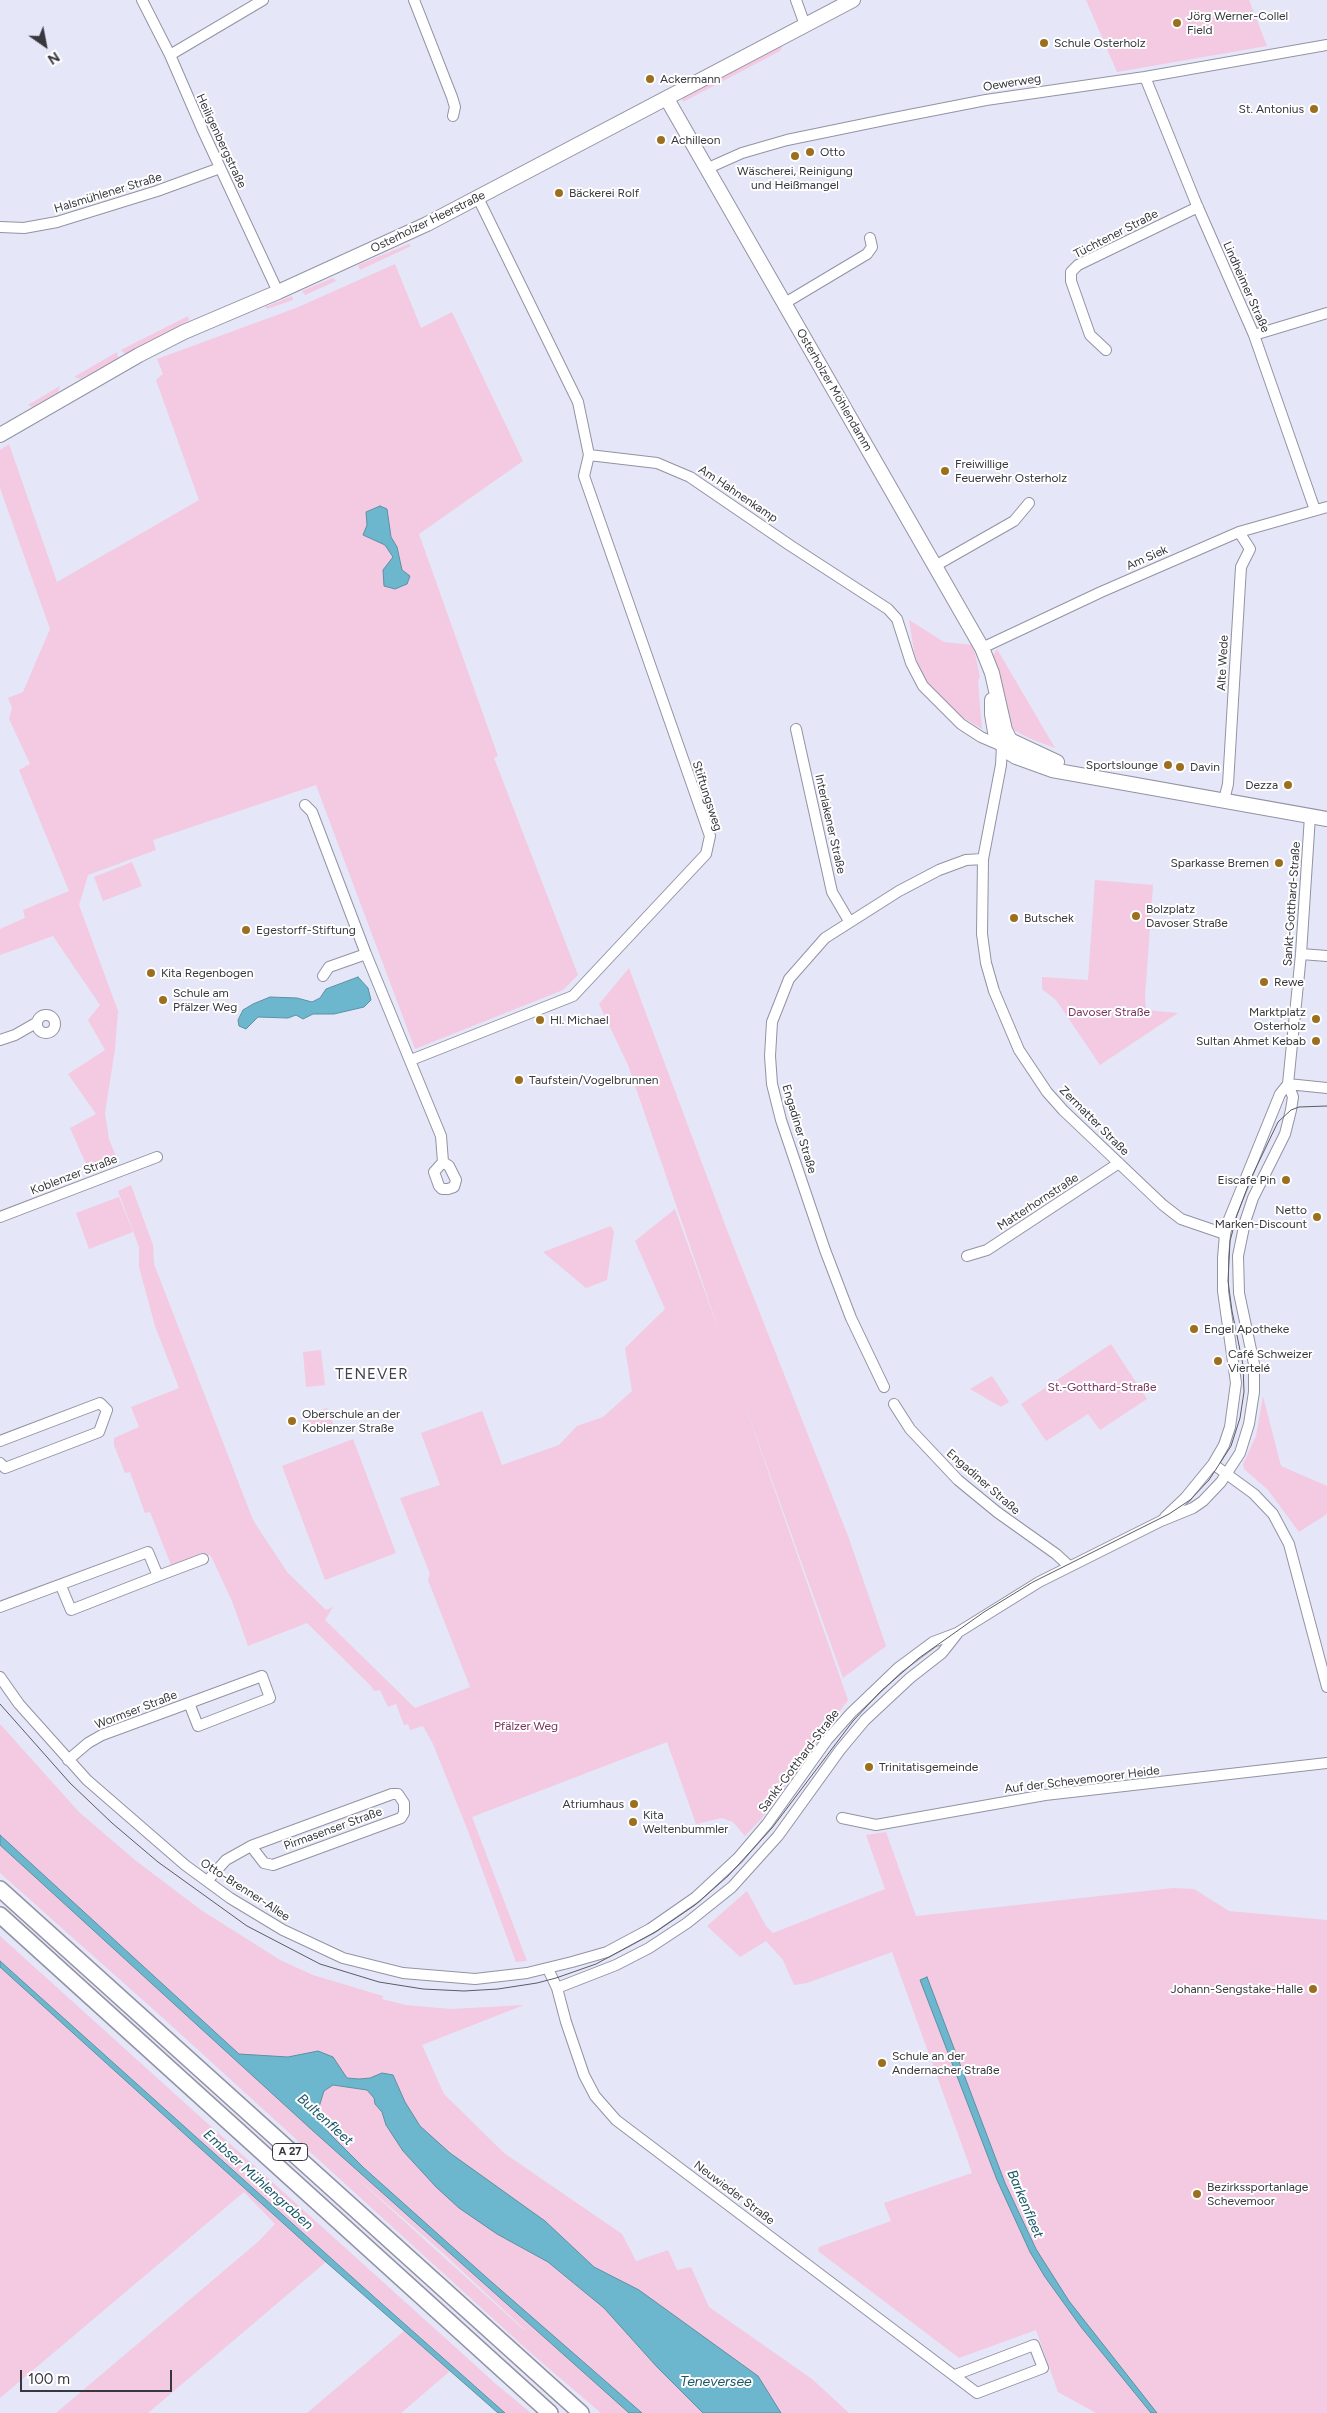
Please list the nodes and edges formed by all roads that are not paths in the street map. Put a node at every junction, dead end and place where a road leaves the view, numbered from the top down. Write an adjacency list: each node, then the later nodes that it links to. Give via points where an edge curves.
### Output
1 (142, 0): 8 (street, Heiligenbergstraße)
2 (263, 0): 8 (street)
3 (414, 0): 11 (street, via 452,97)
4 (796, 0): 6 (street)
5 (853, 0): 6 (main road, Osterholzer Heerstraße)
6 (805, 24): 10 (main road, Osterholzer Heerstraße)
7 (1327, 45): 9 (street, Oewerweg)
8 (170, 56): 12 (street, Heiligenbergstraße)
9 (1146, 77): 13 (street, Oewerweg, via 889,118 787,140 742,153); 15 (street, Lindheimer Straße)
10 (667, 99): 13 (main road, Osterholzer Möhlendamm); 14 (main road, Osterholzer Heerstraße)
11 (453, 116)
12 (220, 168): 16 (street, Halsmühlener Straße, via 157,192 57,222 24,228); 18 (street, Heiligenbergstraße)
13 (706, 169): 19 (main road, Osterholzer Möhlendamm)
14 (478, 198): 18 (main road, Osterholzer Heerstraße); 24 (street, via 578,402)
15 (1198, 207): 21 (street, Lindheimer Straße); 22 (street, Tüchtener Straße, via 1078,265 1070,272 1090,335)
16 (0, 227)
17 (870, 238): 19 (street, via 872,247 867,254)
18 (278, 292): 23 (main road, Osterholzer Heerstraße, via 139,355)
19 (785, 303): 29 (main road, Osterholzer Möhlendamm)
20 (1327, 313): 21 (street)
21 (1254, 335): 27 (street, Lindheimer Straße)
22 (1106, 350)
23 (0, 435)
24 (589, 454): 32 (street, Am Hahnenkamp, via 657,463 690,476 888,609 897,619 911,663 923,686 961,724 982,737); 45 (street, Stiftungsweg, via 584,476 710,836 706,854 573,996)
25 (1029, 503): 29 (street, via 1014,521)
26 (1327, 507): 27 (street, Am Siek)
27 (1314, 510): 28 (street, Am Siek)
28 (1238, 532): 30 (street, Am Siek); 33 (street, Alte Wede, via 1250,549 1241,567 1228,784)
29 (935, 566): 30 (main road, Osterholzer Möhlendamm)
30 (982, 648): 32 (main road, Osterholzer Möhlendamm, via 994,685 992,714 996,738)
31 (796, 729): 38 (street, Interlakener Straße, via 832,892)
32 (1006, 743): 33 (main road, via 1016,757 1052,770); 37 (street, Zermatter Straße)
33 (1224, 800): 35 (main road)
34 (305, 805): 39 (street, via 312,812)
35 (1310, 816): 36 (main road); 40 (street, Sankt-Gotthard-Straße)
36 (1327, 819)
37 (983, 859): 38 (street, Engadiner Straße, via 966,860 939,870); 52 (street, Zermatter Straße, via 982,934 986,964 994,992 1019,1050 1063,1110)
38 (850, 921): 56 (street, Engadiner Straße, via 825,938 789,979 772,1022 772,1084 825,1250 851,1318)
39 (366, 954): 42 (street, via 329,967); 45 (street)
40 (1301, 954): 41 (street); 46 (street, Sankt-Gotthard-Straße)
41 (1327, 956)
42 (323, 976)
43 (36, 1023): 44 (street)
44 (0, 1040)
45 (411, 1060): 51 (street, via 441,1136)
46 (1288, 1084): 47 (street); 48 (street, Sankt-Gotthard-Straße, via 1280,1094); 49 (street, Sankt-Gotthard-Straße, via 1293,1097)
47 (1327, 1088)
48 (1266, 1131): 49 (street, via 1276,1134); 54 (street, Sankt-Gotthard-Straße)
49 (1282, 1141): 61 (street, Sankt-Gotthard-Straße, via 1244,1222 1239,1293 1253,1357 1254,1392 1240,1453)
50 (157, 1158): 53 (street, Koblenzer Straße)
51 (443, 1162)
52 (1119, 1163): 54 (street, Zermatter Straße, via 1181,1219); 55 (street, Matterhornstraße, via 987,1250)
53 (0, 1217)
54 (1225, 1234): 60 (street, Sankt-Gotthard-Straße, via 1223,1291 1236,1382 1230,1427)
55 (967, 1256)
56 (884, 1387)
57 (894, 1404): 64 (street, Engadiner Straße, via 910,1429 958,1480)
58 (0, 1441): 59 (street, via 100,1403 107,1410 99,1432 5,1468)
59 (0, 1463)
60 (1213, 1464): 61 (street); 62 (street, Sankt-Gotthard-Straße)
61 (1227, 1473): 62 (street, Sankt-Gotthard-Straße, via 1203,1501); 70 (street, via 1273,1514 1289,1544)
62 (1161, 1521): 64 (street, Sankt-Gotthard-Straße)
63 (203, 1559): 65 (street)
64 (1069, 1566): 68 (street, Sankt-Gotthard-Straße)
65 (158, 1576): 66 (street, via 71,1610); 66 (street, via 148,1552)
66 (61, 1586): 67 (street)
67 (0, 1608)
68 (957, 1633): 76 (street, Sankt-Gotthard-Straße, via 933,1642 919,1652 851,1713); 81 (street, Sankt-Gotthard-Straße, via 942,1653 865,1720 778,1836 732,1887 649,1948)
69 (0, 1677): 72 (street, Otto-Brenner-Allee)
70 (1327, 1687)
71 (190, 1703): 71 (street, Wormser Straße, via 198,1726 270,1698 262,1676); 72 (street, Wormser Straße, via 102,1736)
72 (68, 1760): 77 (street, Otto-Brenner-Allee, via 111,1803)
73 (1327, 1763): 74 (street, Auf der Schevemoorer Heide, via 1045,1795 876,1825)
74 (842, 1818)
75 (251, 1846): 75 (street, Pirmasenser Straße, via 264,1863 273,1865 401,1818 404,1803 398,1794 392,1794); 77 (street, Pirmasenser Straße, via 226,1860)
76 (738, 1858): 80 (street, Otto-Brenner-Allee, via 696,1897 634,1938 607,1952)
77 (207, 1881): 80 (street, Otto-Brenner-Allee, via 249,1910 306,1942 342,1958 385,1970 420,1976 475,1978)
78 (0, 1889): 84 (highway, A 27)
79 (0, 1916): 83 (highway, A 27)
80 (548, 1969): 81 (street)
81 (557, 1988): 82 (street, Neuwieder Straße, via 578,2060 605,2109)
82 (955, 2375): 82 (street, Neuwieder Straße, via 1034,2345 1043,2368 977,2393)
83 (550, 2413)
84 (581, 2413)

